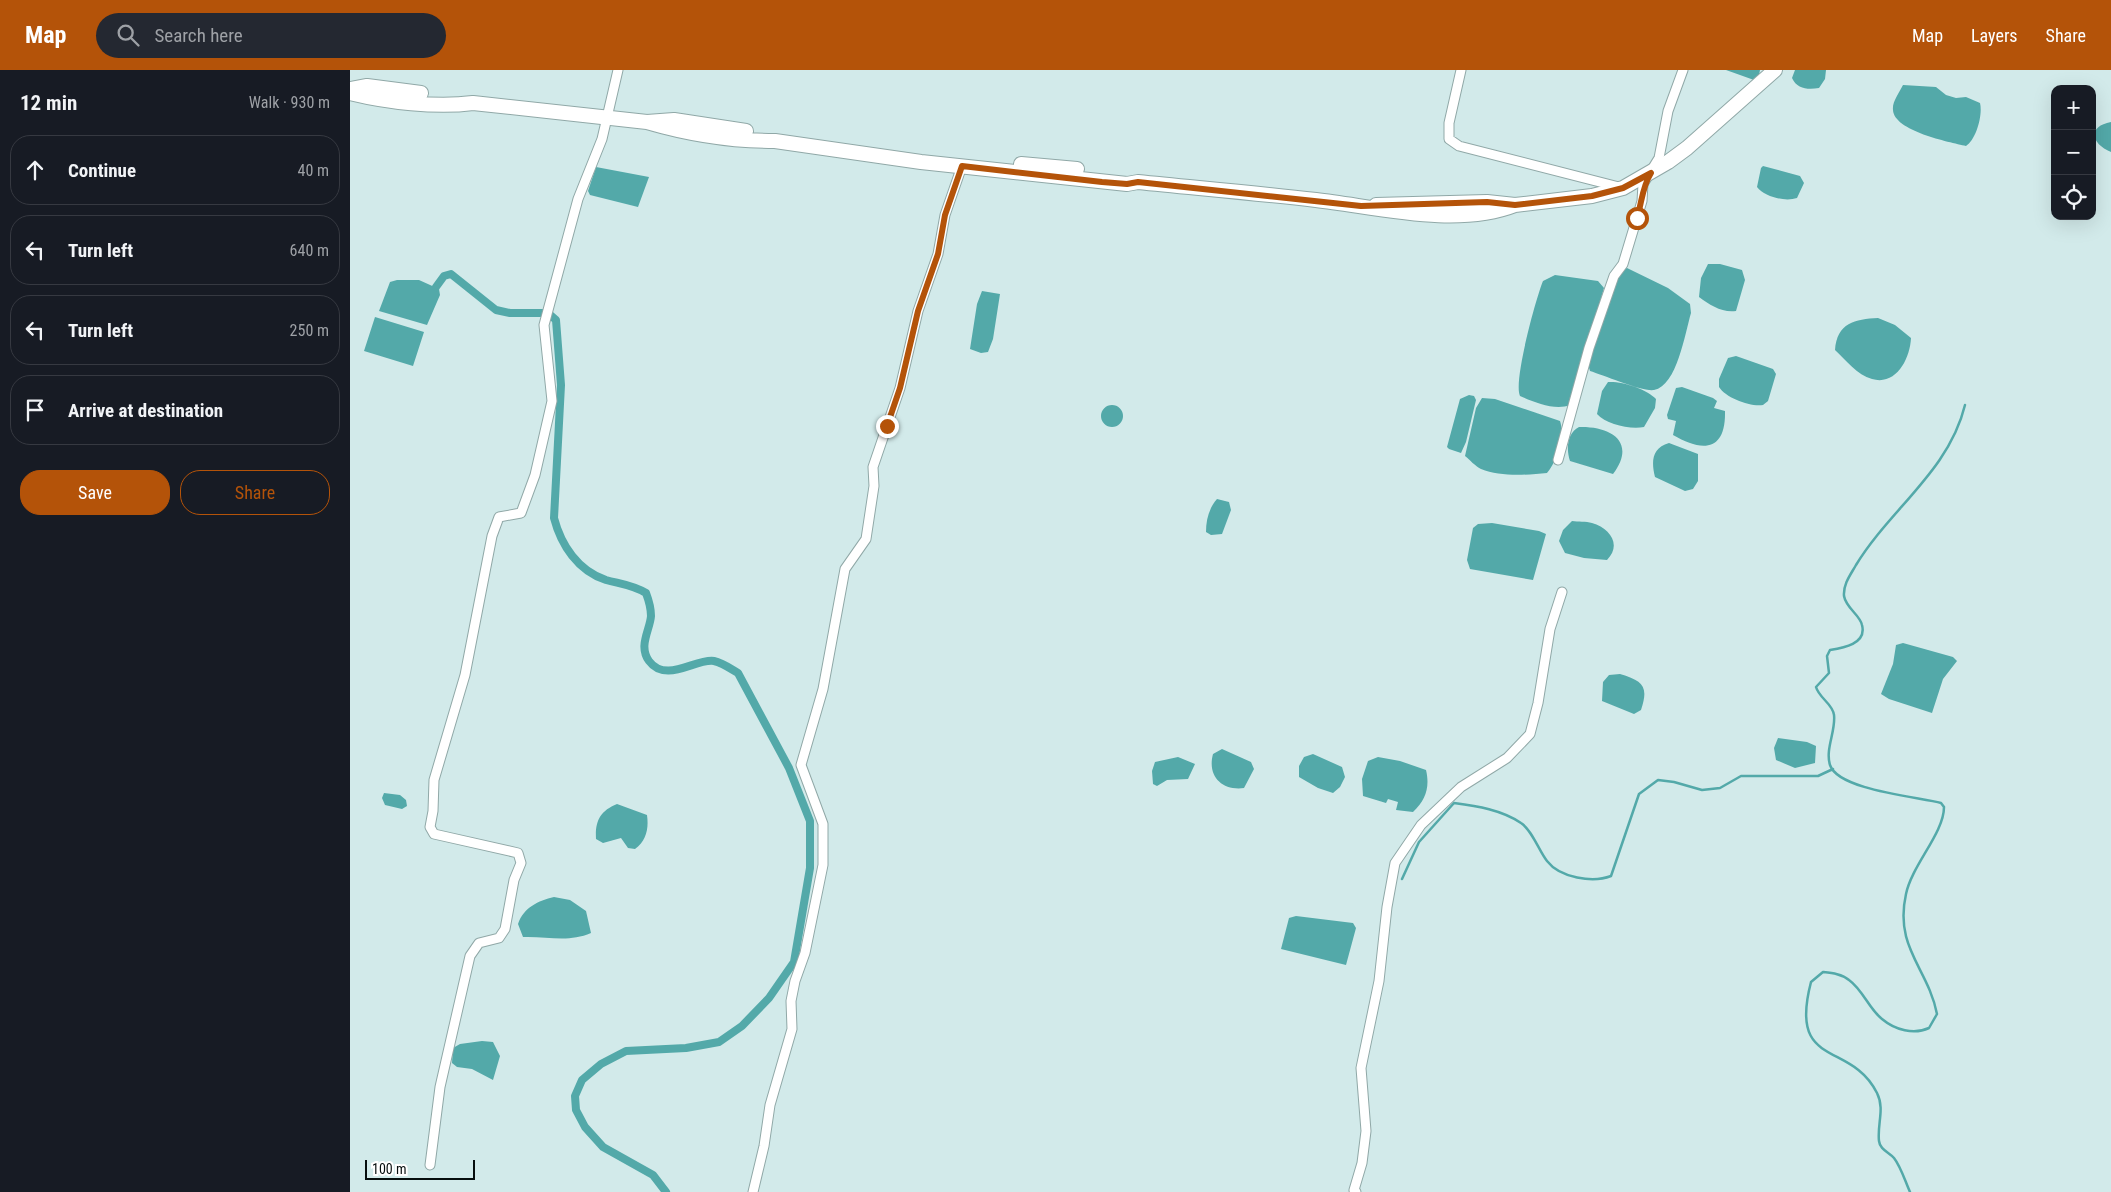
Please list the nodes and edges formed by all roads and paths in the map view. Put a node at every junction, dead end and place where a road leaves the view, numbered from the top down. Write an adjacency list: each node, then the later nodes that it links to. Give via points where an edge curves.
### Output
1 (618, 70): 8 (street)
2 (1462, 70): 11 (street, via 1449,139 1459,146)
3 (1683, 70): 10 (street, via 1668,111 1659,158)
4 (1775, 70): 10 (main road, via 1687,148)
5 (350, 89): 7 (main road, via 367,86 448,95)
6 (350, 93): 7 (main road, via 454,106)
7 (473, 104): 8 (main road)
8 (608, 117): 9 (main road, via 738,139); 14 (street, via 578,199 544,325 552,402 549,423 521,513 499,517 492,536 465,675 434,780 434,811 430,827 434,834 518,853 521,863 514,880 505,928 499,938 479,942 470,956 440,1087)
9 (962, 166): 11 (main road, via 1025,164 1111,173 1138,182 1361,206 1394,213 1476,213 1592,196); 16 (street, via 945,215 938,254 918,311 900,388 873,467 874,486 866,539 845,569 823,689 801,765 823,824 823,864 805,953 794,981 792,1029 770,1105)
10 (1651, 173): 11 (main road); 12 (street, via 1643,184 1642,201 1623,264 1614,276 1589,348)
11 (1623, 188)
12 (1558, 460)
13 (1562, 592): 15 (street, via 1550,629 1530,734 1507,758 1461,786 1421,825 1395,863 1379,981 1361,1068 1366,1131)
14 (430, 1165)
15 (1354, 1191)
16 (753, 1192)

